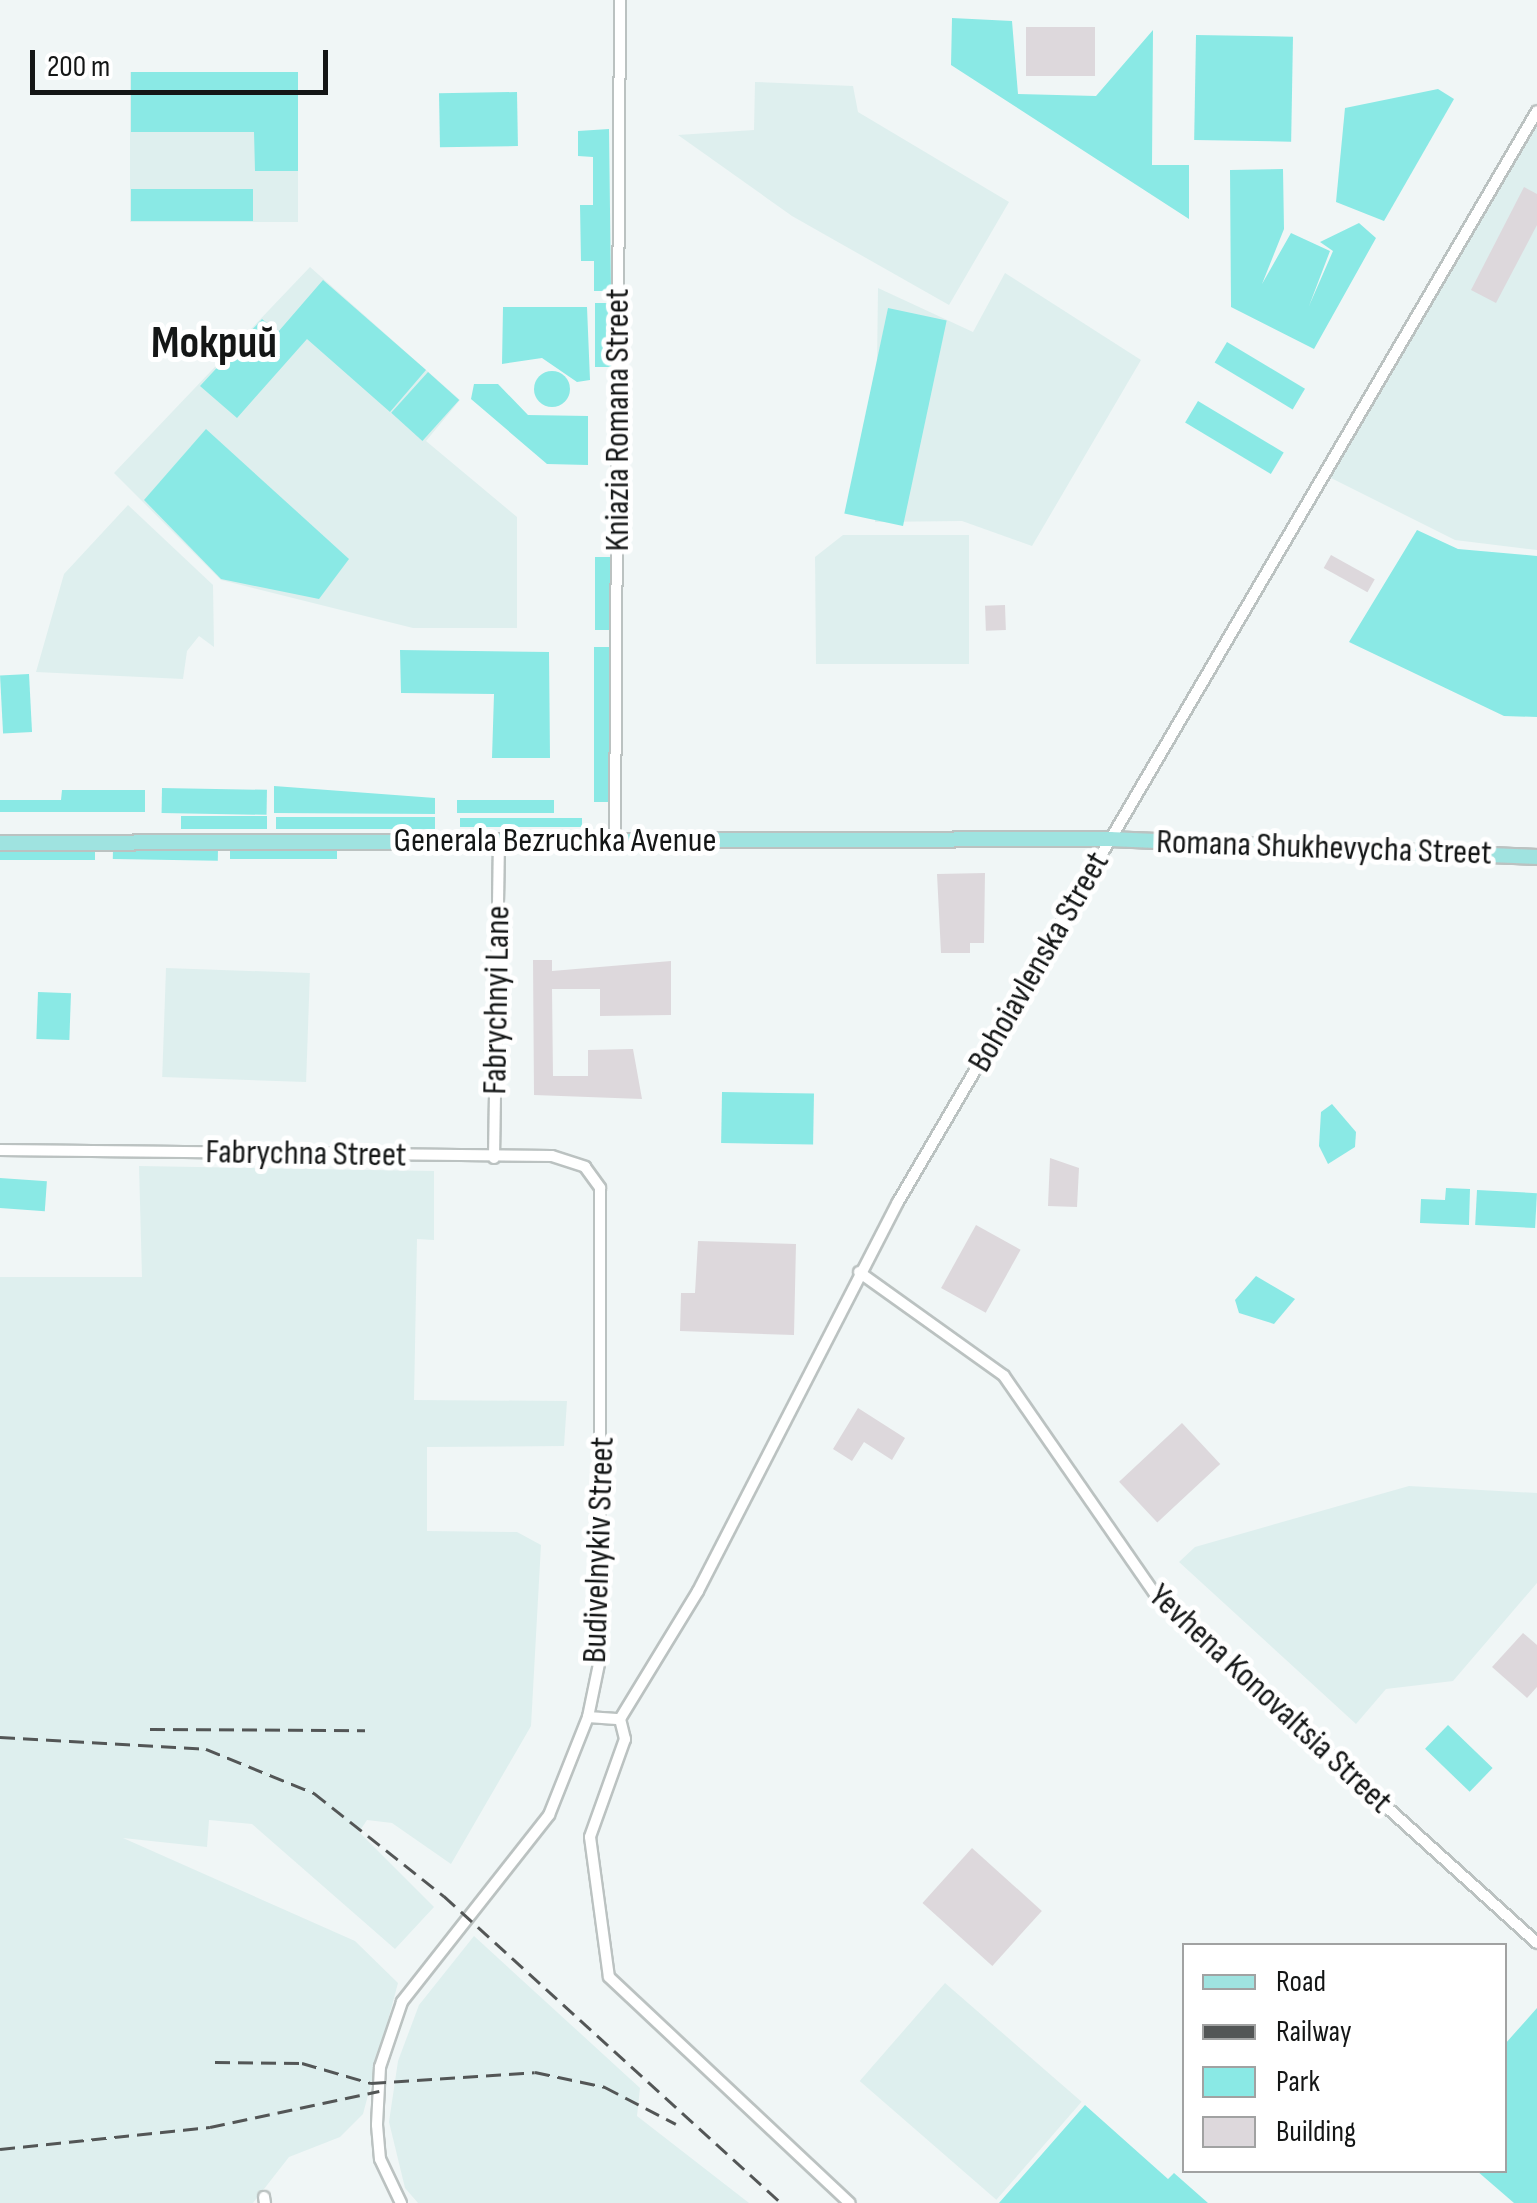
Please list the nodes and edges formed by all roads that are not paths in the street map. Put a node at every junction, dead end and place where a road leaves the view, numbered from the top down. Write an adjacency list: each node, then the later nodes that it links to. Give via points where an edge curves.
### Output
1 (620, 0): 3 (street, Kniazia Romana Street)
2 (1537, 111): 4 (street, Bohoiavlenska Street)
3 (615, 840): 4 (main road, Generala Bezruchka Avenue); 5 (main road, Generala Bezruchka Avenue)
4 (1110, 840): 7 (main road, Romana Shukhevycha Street); 11 (street, Bohoiavlenska Street)
5 (500, 842): 6 (main road, Generala Bezruchka Avenue); 9 (street, Fabrychnyi Lane)
6 (0, 843)
7 (1537, 857)
8 (0, 1150): 9 (street, Fabrychna Street)
9 (494, 1158): 10 (street, Fabrychna Street, via 552,1156 585,1168)
10 (600, 1188): 12 (street, Budivelnykiv Street, via 604,1560 600,1658)
11 (858, 1272): 13 (street, Bohoiavlenska Street, via 698,1591); 14 (street, Yevhena Konovaltsia Street, via 1004,1376 1161,1603)
12 (588, 1718): 13 (street); 15 (street, Budivelnykiv Street, via 549,1815 402,2002 380,2066 376,2125 380,2160)
13 (620, 1719): 16 (street, via 625,1739 590,1837 609,1977)
14 (1537, 1943)
15 (401, 2203)
16 (850, 2203)

